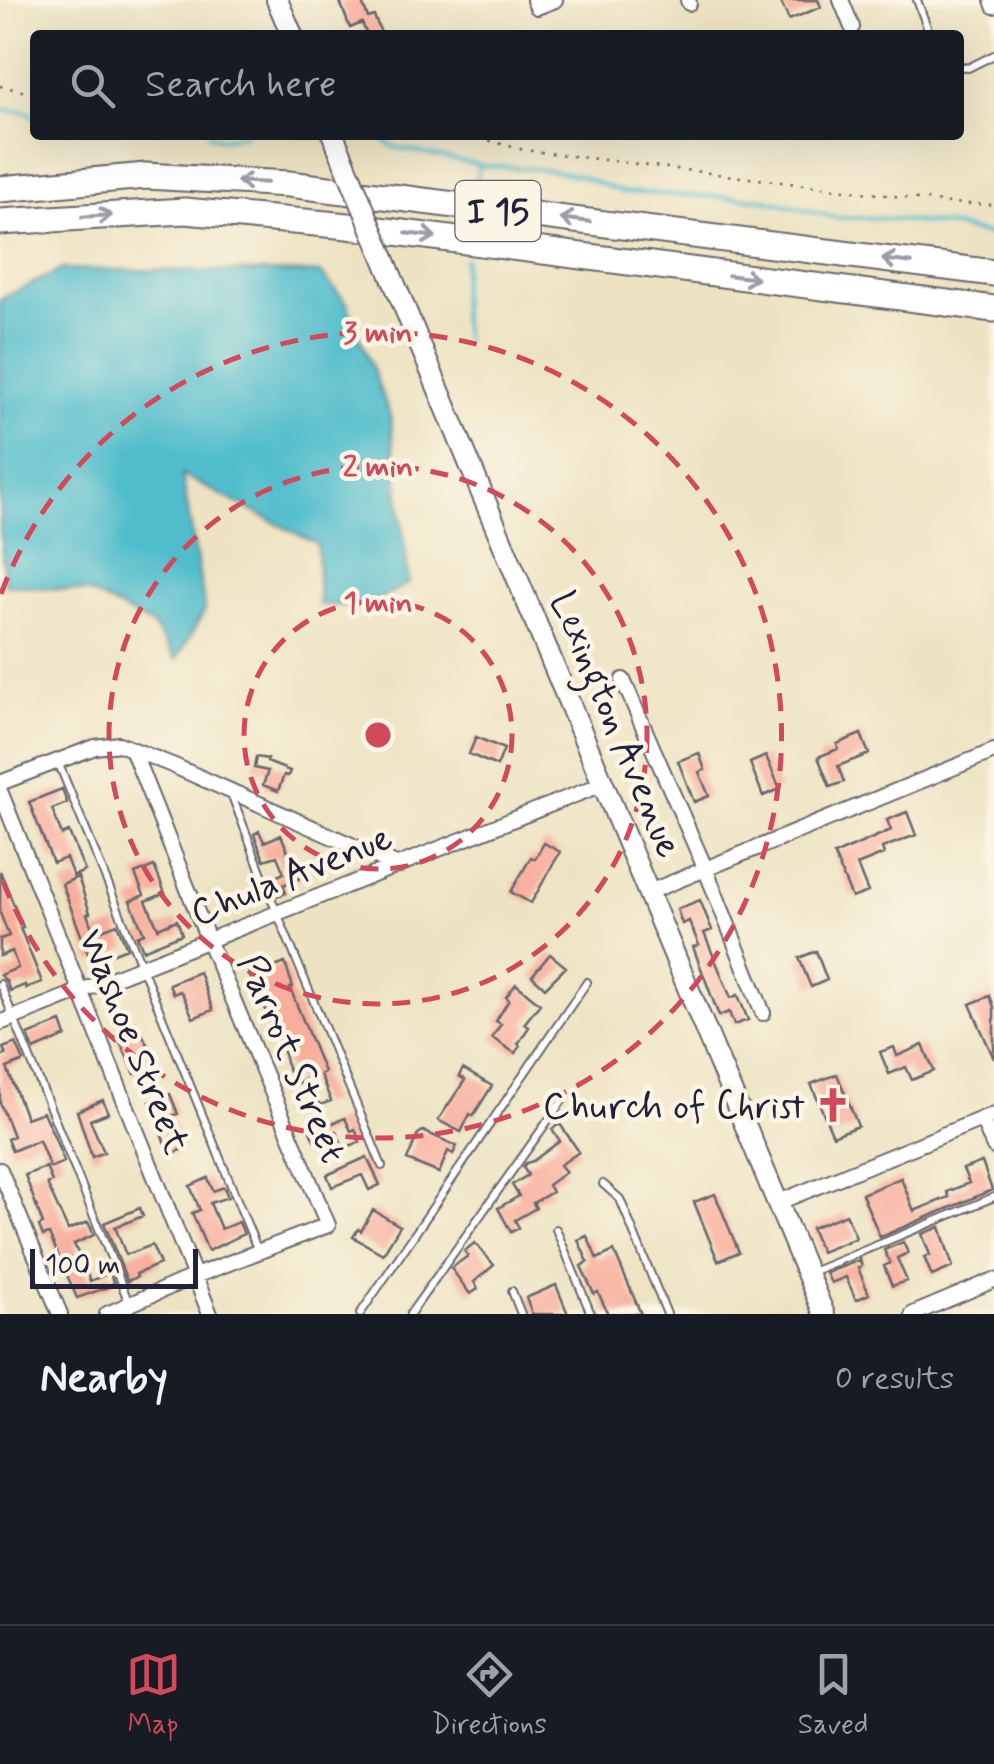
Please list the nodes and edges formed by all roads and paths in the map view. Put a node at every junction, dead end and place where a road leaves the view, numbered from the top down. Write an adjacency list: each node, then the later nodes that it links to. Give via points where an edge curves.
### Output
1 (277, 0): 7 (street)
2 (554, 0): 5 (street)
3 (841, 0): 6 (street)
4 (917, 0): 8 (lane)
5 (535, 4)
6 (852, 28)
7 (290, 30)
8 (928, 30)
9 (994, 55): 10 (lane)
10 (964, 67)
11 (0, 86): 12 (path)
12 (30, 93)
13 (335, 140): 24 (street, Lexington Avenue, bridge)
14 (487, 140): 16 (path, via 524,150)
15 (0, 189): 18 (highway, I 15, one-way to 15, via 289,184 146,176)
16 (994, 205)
17 (0, 222): 19 (highway, I 15, one-way to 19, via 185,211)
18 (994, 273)
19 (994, 309)
20 (623, 680): 29 (street)
21 (132, 748): 23 (street, via 95,747); 26 (street); 32 (street, Parrot Street)
22 (994, 751): 29 (street)
23 (58, 761): 25 (street); 33 (lane)
24 (605, 783): 28 (street, Chula Avenue); 30 (street, Lexington Avenue)
25 (0, 784)
26 (230, 790): 28 (street); 31 (lane)
27 (0, 792): 36 (street, Washoe Street)
28 (398, 866): 31 (street, Chula Avenue)
29 (705, 868): 30 (street); 37 (street)
30 (649, 892): 46 (street, Lexington Avenue)
31 (277, 912): 32 (street, Chula Avenue); 42 (lane)
32 (209, 942): 33 (street, Chula Avenue); 48 (street, Parrot Street, via 328,1225)
33 (144, 967): 36 (street, Chula Avenue); 48 (lane)
34 (587, 982): 57 (lane)
35 (0, 984): 38 (lane)
36 (79, 992): 38 (street, Chula Avenue); 50 (street, Washoe Street)
37 (762, 1014)
38 (7, 1020): 53 (lane)
39 (562, 1101): 58 (lane)
40 (988, 1116): 41 (street); 46 (street)
41 (994, 1147)
42 (382, 1166)
43 (0, 1170): 54 (street)
44 (603, 1184): 61 (lane, via 620,1199)
45 (994, 1197): 49 (lane)
46 (778, 1202): 49 (street, Lexington Avenue)
47 (556, 1230): 60 (lane)
48 (258, 1252): 50 (street)
49 (808, 1273): 62 (street, Lexington Avenue)
50 (196, 1276): 53 (street); 56 (street, Washoe Street)
51 (994, 1280): 63 (street)
52 (512, 1291): 59 (lane)
53 (129, 1304): 55 (street)
54 (60, 1314)
55 (107, 1314)
56 (210, 1314)
57 (360, 1314)
58 (410, 1314)
59 (521, 1314)
60 (591, 1314)
61 (667, 1314)
62 (824, 1314)
63 (914, 1314)

